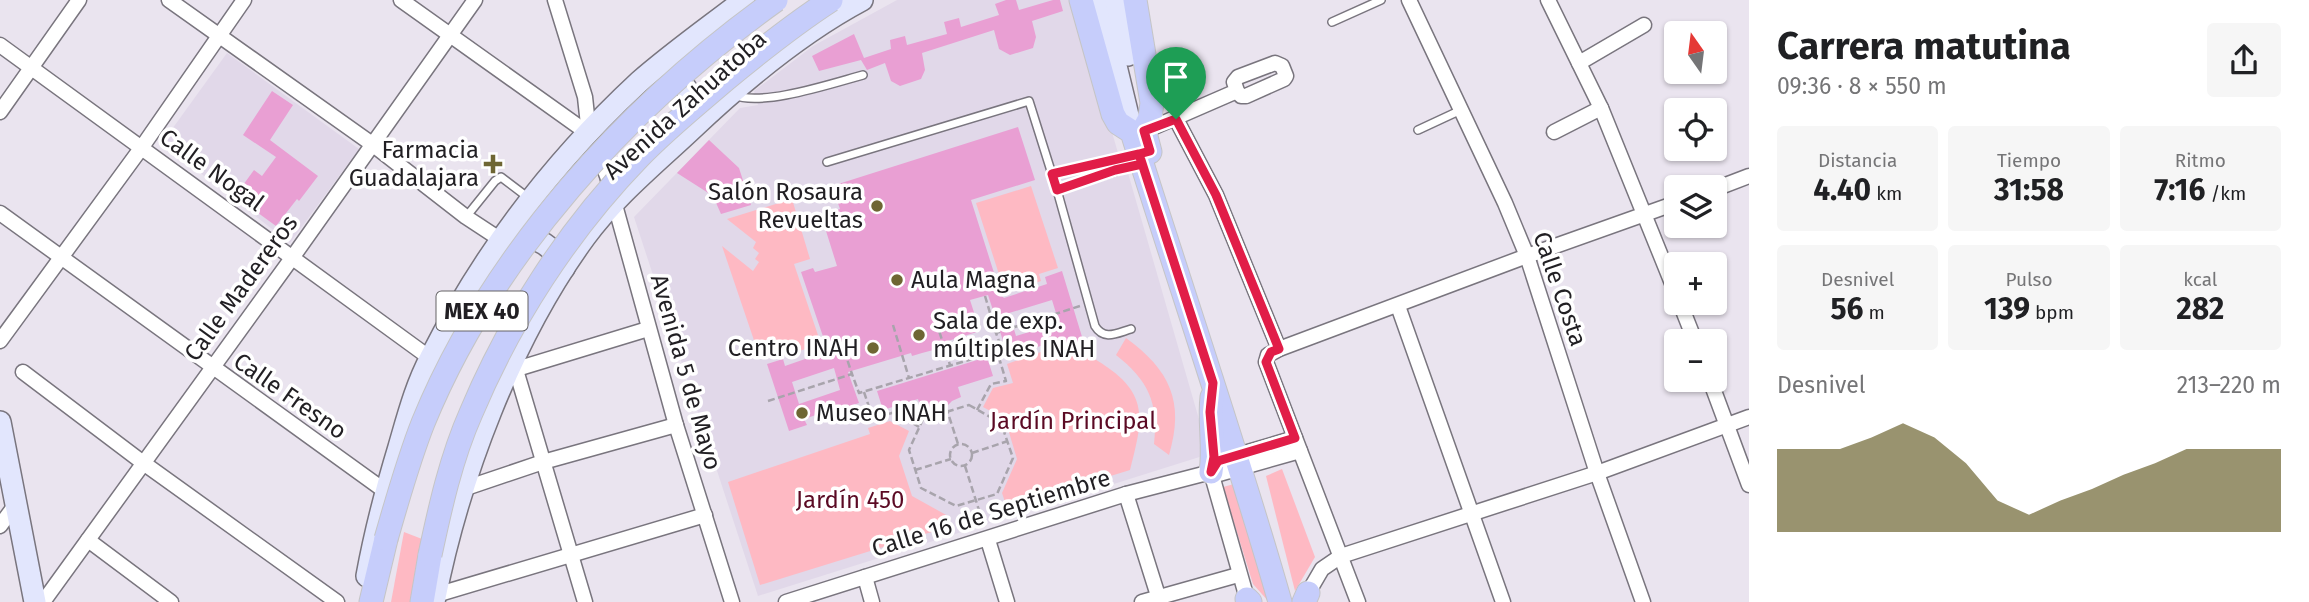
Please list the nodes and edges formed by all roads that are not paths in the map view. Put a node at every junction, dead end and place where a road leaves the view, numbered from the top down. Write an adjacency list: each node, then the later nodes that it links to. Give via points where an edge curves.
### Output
1 (79, 0): 25 (street)
2 (169, 0): 20 (street)
3 (244, 0): 20 (street)
4 (401, 0): 21 (street)
5 (475, 0): 21 (street, Calle Madereros)
6 (555, 0): 36 (street, via 585,97)
7 (744, 0): 23 (street, Avenida Zahuatoba)
8 (776, 0): 102 (main road, MEX 40, bridge, via 712,48 636,117 518,253 470,331 424,423 386,539)
9 (831, 0): 94 (main road, MEX 40, bridge, via 775,39 680,118 630,166 568,240 503,346 470,414 440,506 430,555)
10 (862, 0): 28 (street, Avenida Zahuatoba, via 811,31)
11 (1081, 0): 38 (main road, via 1113,114)
12 (1100, 0): 38 (street)
13 (1116, 0): 38 (street)
14 (1135, 0): 38 (main road, via 1152,103)
15 (1381, 0): 18 (lane)
16 (1409, 0): 30 (street, Calle Costa)
17 (1548, 0): 24 (street)
18 (1332, 22)
19 (1644, 25): 24 (street)
20 (219, 35): 37 (street); 39 (street)
21 (449, 35): 36 (street); 37 (street, Calle Madereros)
22 (0, 45): 25 (street, Calle Nogal)
23 (676, 52): 31 (street, via 681,82); 36 (street, Avenida Zahuatoba, via 641,80)
24 (1579, 63): 29 (street)
25 (32, 68): 32 (street); 39 (street, Calle Nogal)
26 (863, 75): 28 (lane, via 757,99)
27 (1237, 91): 33 (street)
28 (732, 93): 31 (street, Avenida Zahuatoba)
29 (1601, 108): 35 (street); 49 (street)
30 (1461, 110): 34 (lane); 52 (street, Calle Costa)
31 (710, 112): 46 (street, Avenida Zahuatoba)
32 (0, 113)
33 (1176, 119): 38 (street); 61 (street, via 1216,195)
34 (1418, 130)
35 (1554, 132)
36 (589, 134): 45 (street, Avenida Zahuatoba); 46 (street, Avenida 5 de Mayo)
37 (372, 144): 50 (street); 54 (street, Calle Madereros)
38 (1143, 146): 41 (lane); 44 (lane, via 1115,170); 66 (main road); 73 (main road)
39 (142, 147): 53 (street); 54 (street, Calle Nogal)
40 (827, 162): 41 (lane, via 1028,101)
41 (1052, 174): 44 (lane)
42 (1747, 181): 43 (street)
43 (1727, 186)
44 (1057, 190): 59 (lane, via 1099,332 1110,336)
45 (530, 199): 50 (lane, via 501,177); 51 (street, Avenida Zahuatoba)
46 (614, 205): 56 (street, Avenida Zahuatoba); 58 (street, Avenida 5 de Mayo)
47 (1664, 207): 49 (street)
48 (0, 213): 53 (street, Calle Fresno)
49 (1646, 214): 52 (street); 55 (street)
50 (466, 217): 51 (street)
51 (501, 240): 56 (street, via 524,237 545,243); 62 (street, Avenida Zahuatoba)
52 (1527, 256): 57 (street); 78 (street, Calle Costa)
53 (60, 257): 60 (street); 63 (street, Calle Fresno)
54 (292, 258): 62 (street, Calle Nogal); 63 (street, Calle Madereros)
55 (1664, 261)
56 (564, 268): 64 (street, Avenida Zahuatoba, via 526,332)
57 (1398, 306): 61 (street); 85 (street)
58 (648, 329): 64 (street); 70 (street, Avenida 5 de Mayo)
59 (1131, 329)
60 (0, 341)
61 (1279, 349): 72 (street, via 1271,352 1266,362)
62 (430, 358): 81 (street, Avenida Zahuatoba)
63 (211, 368): 74 (street, Calle Madereros); 81 (street, Calle Fresno)
64 (512, 371): 75 (street); 80 (street, Avenida Zahuatoba)
65 (23, 372): 74 (street)
66 (1213, 383): 73 (main road); 77 (main road)
67 (1715, 392): 71 (street)
68 (1749, 417): 71 (street)
69 (0, 422): 76 (street)
70 (676, 425): 75 (street); 84 (street, Avenida 5 de Mayo)
71 (1727, 425): 78 (street); 79 (street)
72 (1297, 444): 73 (street, Calle 16 de Septiembre); 90 (street)
73 (1246, 459): 77 (street, Calle 16 de Septiembre, via 1218,461); 95 (main road); 109 (main road)
74 (142, 462): 87 (street, Calle Madereros); 100 (street)
75 (543, 462): 80 (street); 89 (street)
76 (5, 464): 83 (street)
77 (1211, 472): 82 (street, Calle 16 de Septiembre); 91 (street)
78 (1597, 472): 85 (street); 112 (street, Calle Costa)
79 (1749, 485)
80 (463, 489): 94 (street, Avenida Zahuatoba)
81 (385, 491): 101 (street, Avenida Zahuatoba)
82 (1126, 494): 88 (street, Calle 16 de Septiembre); 93 (street)
83 (16, 504): 86 (street); 97 (street)
84 (705, 514): 89 (street); 104 (street, Avenida 5 de Mayo)
85 (1472, 514): 90 (street); 111 (street)
86 (0, 526)
87 (88, 540): 98 (street, Calle Madereros); 99 (street)
88 (988, 540): 92 (street, Calle 16 de Septiembre); 107 (street)
89 (572, 556): 94 (street); 103 (street)
90 (1341, 556): 95 (street, via 1322,569); 110 (street)
91 (1238, 575): 93 (street); 96 (street)
92 (865, 576): 105 (street, Calle 16 de Septiembre); 106 (street)
93 (1159, 599): 108 (street)
94 (431, 600)
95 (1303, 600)
96 (1248, 601)
97 (35, 602)
98 (43, 602)
99 (171, 602)
100 (337, 602)
101 (361, 602)
102 (371, 602)
103 (585, 602)
104 (732, 602)
105 (786, 602)
106 (872, 602)
107 (1007, 602)
108 (1142, 602)
109 (1280, 602)
110 (1357, 602)
111 (1503, 602)
112 (1643, 602)

